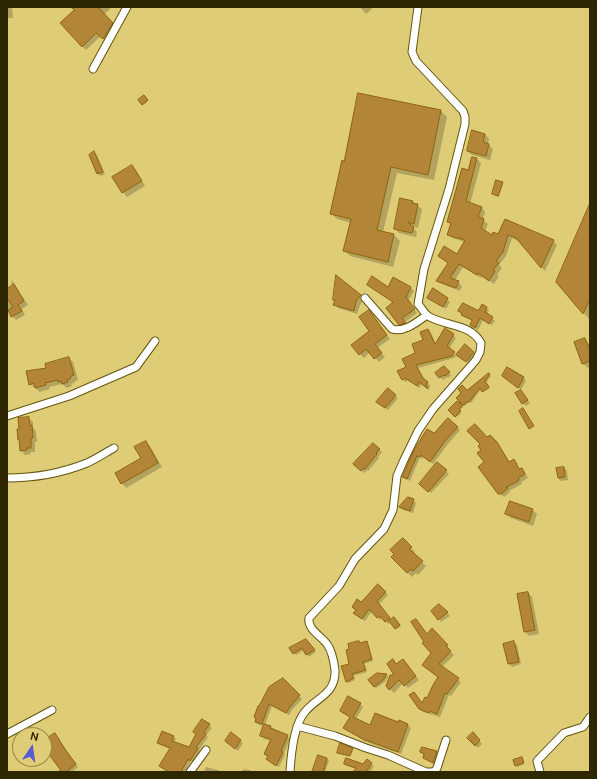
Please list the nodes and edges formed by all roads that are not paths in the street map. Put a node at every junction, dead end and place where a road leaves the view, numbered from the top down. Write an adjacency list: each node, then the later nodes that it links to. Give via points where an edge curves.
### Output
1 (127, 7): 3 (street)
2 (418, 7): 5 (street, via 412,52 416,62 463,111 465,117 450,189 424,269 418,297 418,304)
3 (93, 69)
4 (365, 298): 5 (street, via 392,328 397,330 403,330)
5 (427, 315): 12 (street, via 472,332 481,343 480,352 476,360 433,408 418,431 397,476 393,510 384,529 354,559 339,586 309,618 310,626 327,644 332,654 335,675 331,690 304,713)
6 (155, 341): 7 (street, via 136,366 70,396)
7 (7, 416)
8 (114, 448): 9 (street, via 87,463 63,471)
9 (7, 478)
10 (52, 710): 13 (street)
11 (590, 717): 19 (street, via 583,727 564,733 542,754 537,761)
12 (297, 726): 17 (street); 18 (street, via 335,736 426,772)
13 (7, 734)
14 (446, 740): 18 (street, via 437,768)
15 (206, 750): 16 (street)
16 (190, 772)
17 (290, 772)
18 (432, 772)
19 (540, 772)

